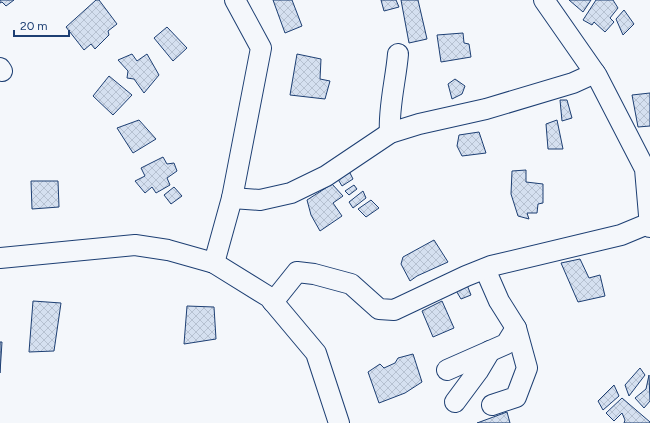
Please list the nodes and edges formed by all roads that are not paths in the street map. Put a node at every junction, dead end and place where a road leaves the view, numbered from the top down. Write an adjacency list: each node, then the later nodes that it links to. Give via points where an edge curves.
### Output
1 (235, 0): 6 (street, via 261,48)
2 (544, 0): 4 (street)
3 (398, 54): 5 (street, via 389,120)
4 (595, 73): 5 (street, via 573,83 486,109); 7 (street, via 645,169)
5 (390, 133): 6 (street, via 326,176 291,193 260,200)
6 (232, 198): 10 (street)
7 (650, 223): 8 (street); 11 (street, via 621,235)
8 (650, 227)
9 (0, 258): 10 (street, via 135,245 168,250)
10 (214, 263): 12 (street)
11 (485, 269): 12 (street, via 394,310 378,309 351,284 298,272); 13 (street, via 499,301)
12 (273, 302): 18 (street, via 316,353)
13 (516, 328): 14 (street, via 506,344); 17 (street, via 527,368 516,397)
14 (490, 351): 15 (street); 16 (street)
15 (447, 370)
16 (455, 402)
17 (492, 405)
18 (339, 423)

